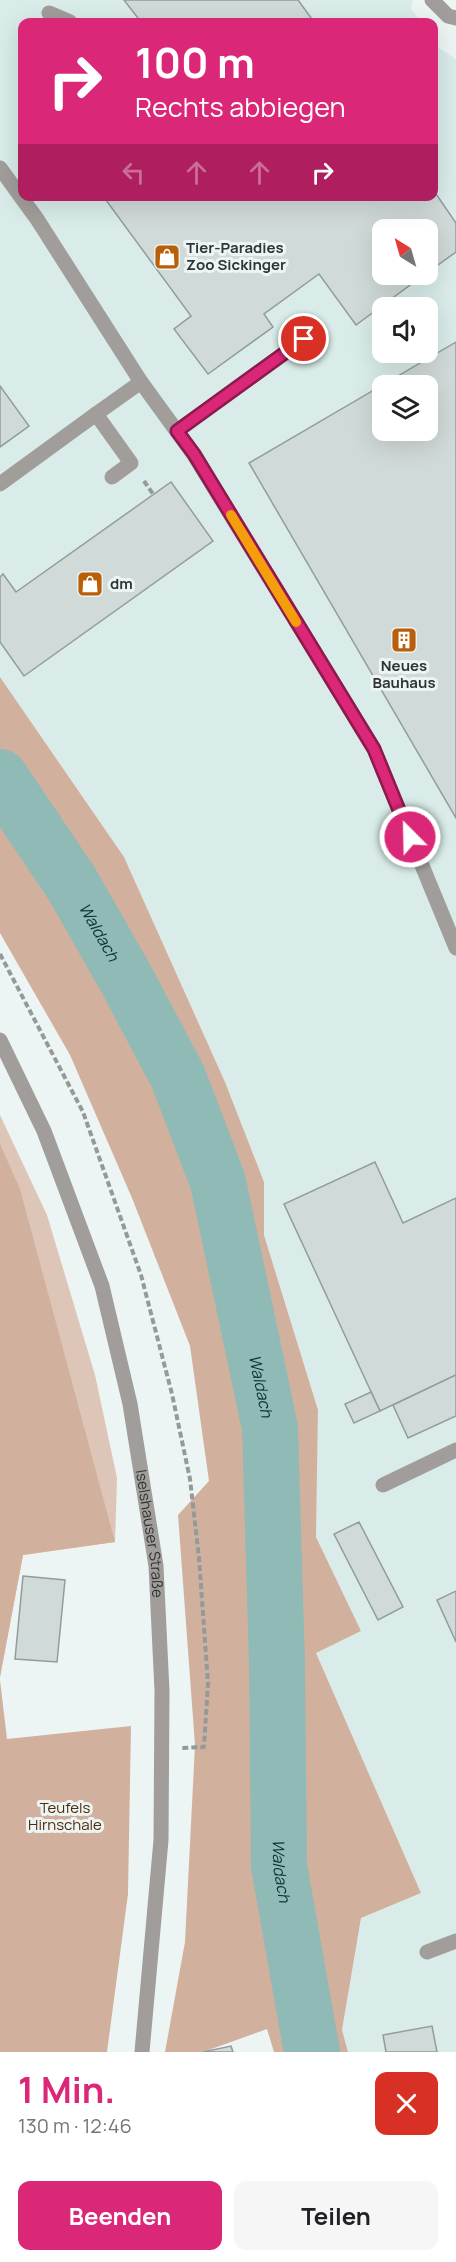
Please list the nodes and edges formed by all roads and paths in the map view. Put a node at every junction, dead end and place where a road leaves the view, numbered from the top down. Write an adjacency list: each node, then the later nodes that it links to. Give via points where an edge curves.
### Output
1 (432, 0): 4 (street, via 448,16)
2 (49, 13): 3 (street)
3 (60, 18)
4 (456, 18)
5 (0, 168): 6 (street)
6 (18, 193)
7 (24, 201): 9 (street)
8 (304, 339): 11 (street)
9 (141, 382): 10 (street); 11 (street)
10 (96, 414): 12 (street, via 131,463); 13 (street)
11 (177, 431): 14 (street, via 374,749)
12 (112, 477)
13 (0, 484)
14 (456, 948)
15 (0, 1040): 20 (street, Iselshauser Straße, via 44,1131 102,1286 130,1404 156,1566 162,1691 161,1840)
16 (456, 1450): 17 (street)
17 (383, 1485)
18 (456, 1941): 19 (street)
19 (427, 1952)
20 (142, 2052)

